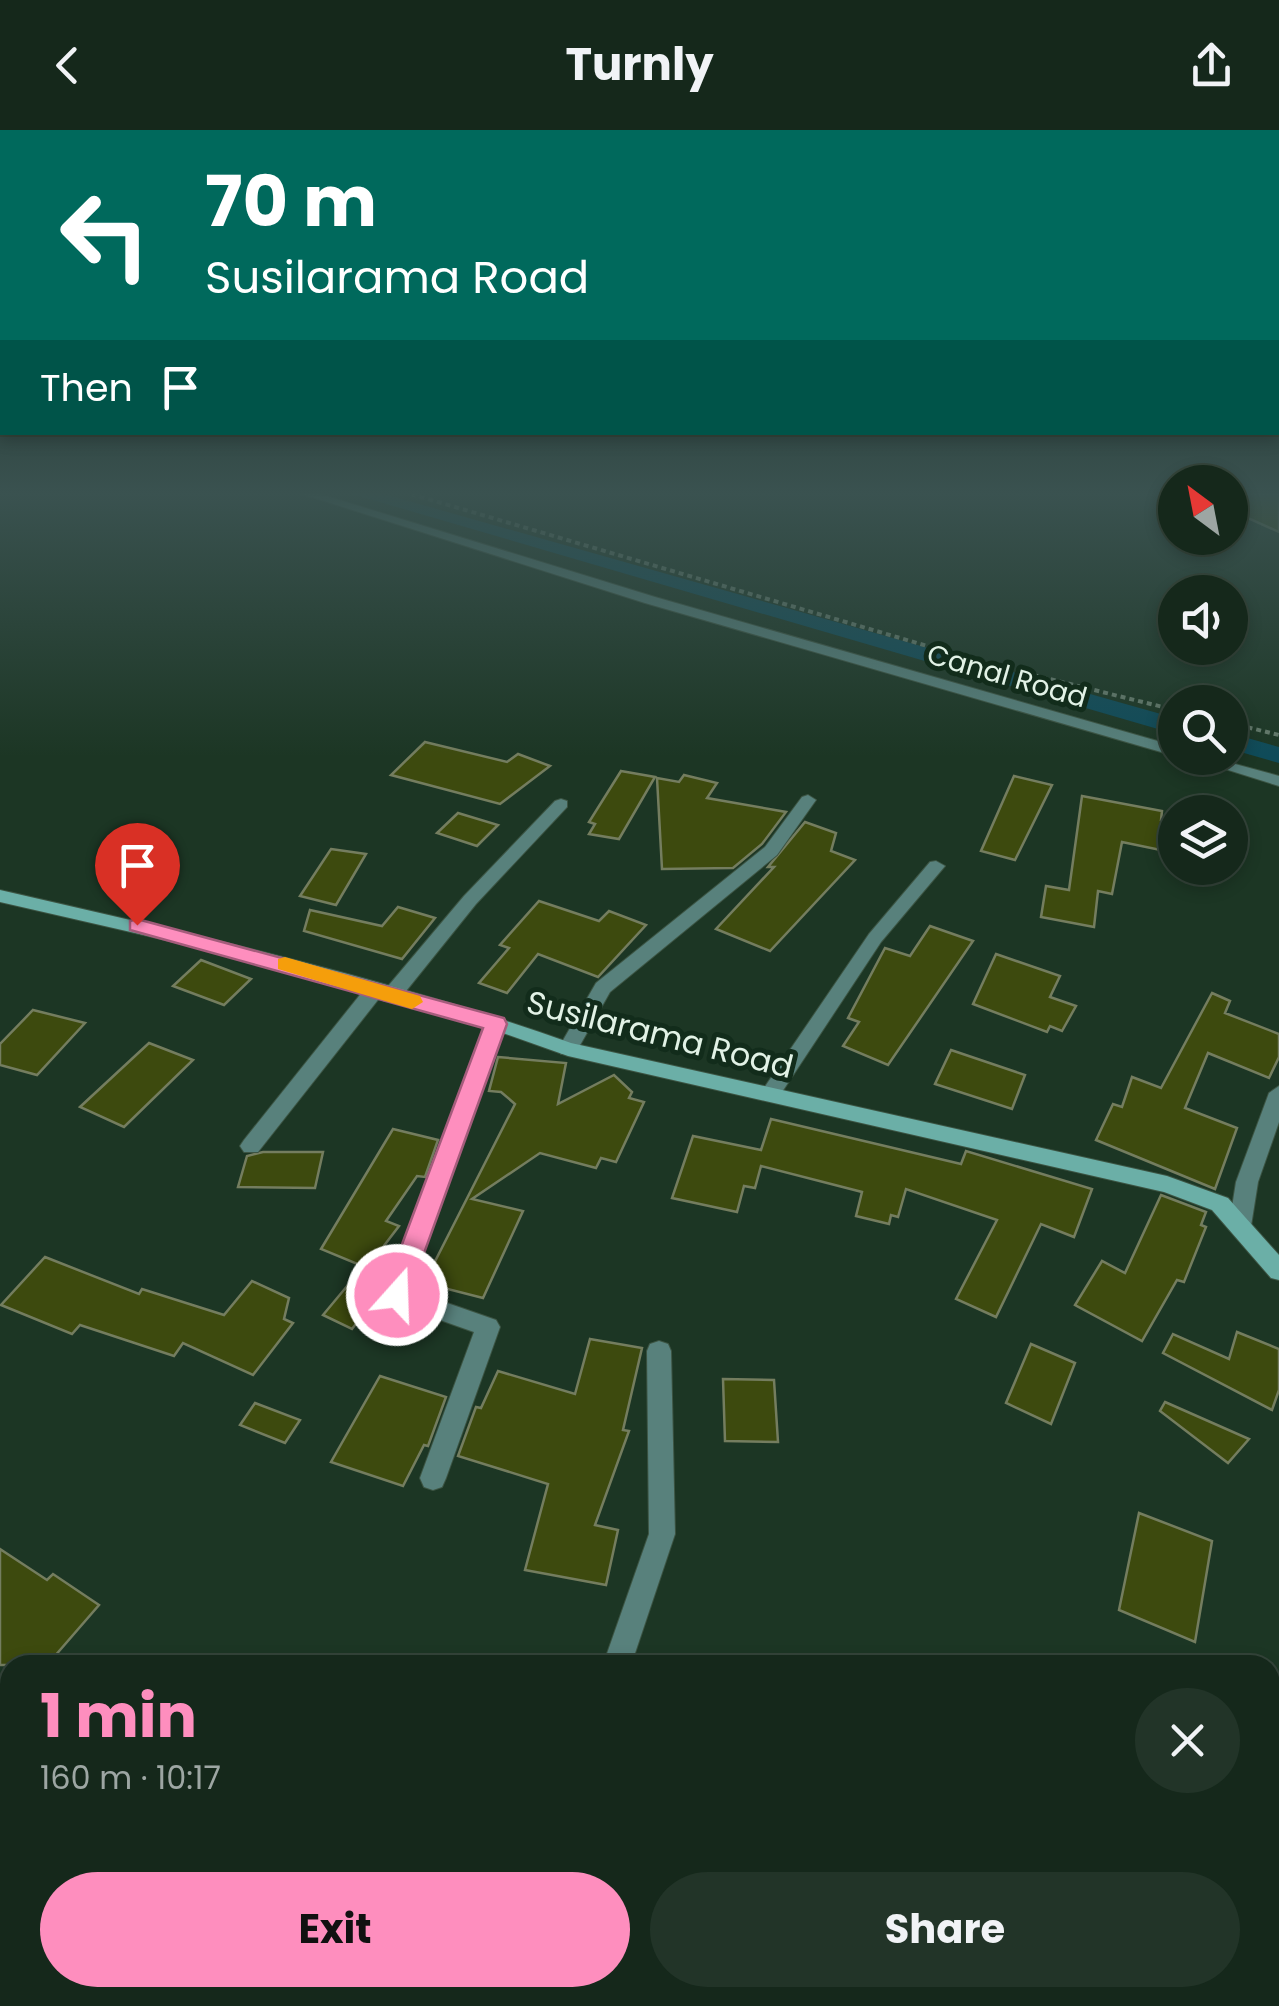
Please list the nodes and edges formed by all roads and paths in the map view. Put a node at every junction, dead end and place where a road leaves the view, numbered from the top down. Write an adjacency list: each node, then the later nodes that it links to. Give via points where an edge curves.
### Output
1 (590, 582): 6 (street, Canal Road)
2 (707, 582): 3 (path, via 986,664)
3 (1158, 706)
4 (1248, 727): 5 (path)
5 (1279, 735)
6 (1158, 746)
7 (1248, 772): 8 (street)
8 (1279, 781)
9 (808, 800): 15 (street, via 770,851 602,988)
10 (561, 804): 13 (street)
11 (936, 866): 16 (street, via 876,938)
12 (0, 896): 13 (street, Susilarama Road, via 245,952)
13 (383, 994): 14 (street, Susilarama Road); 18 (street)
14 (496, 1024): 15 (street, Susilarama Road); 22 (street, via 397,1295 488,1327)
15 (568, 1049): 16 (street, Susilarama Road)
16 (772, 1092): 19 (street, Susilarama Road, via 1167,1184 1220,1204)
17 (1279, 1093): 19 (street, via 1247,1182)
18 (252, 1146)
19 (1240, 1226): 20 (street, Susilarama Road)
20 (1279, 1271)
21 (659, 1351): 23 (street, via 662,1534)
22 (432, 1478)
23 (620, 1655)

